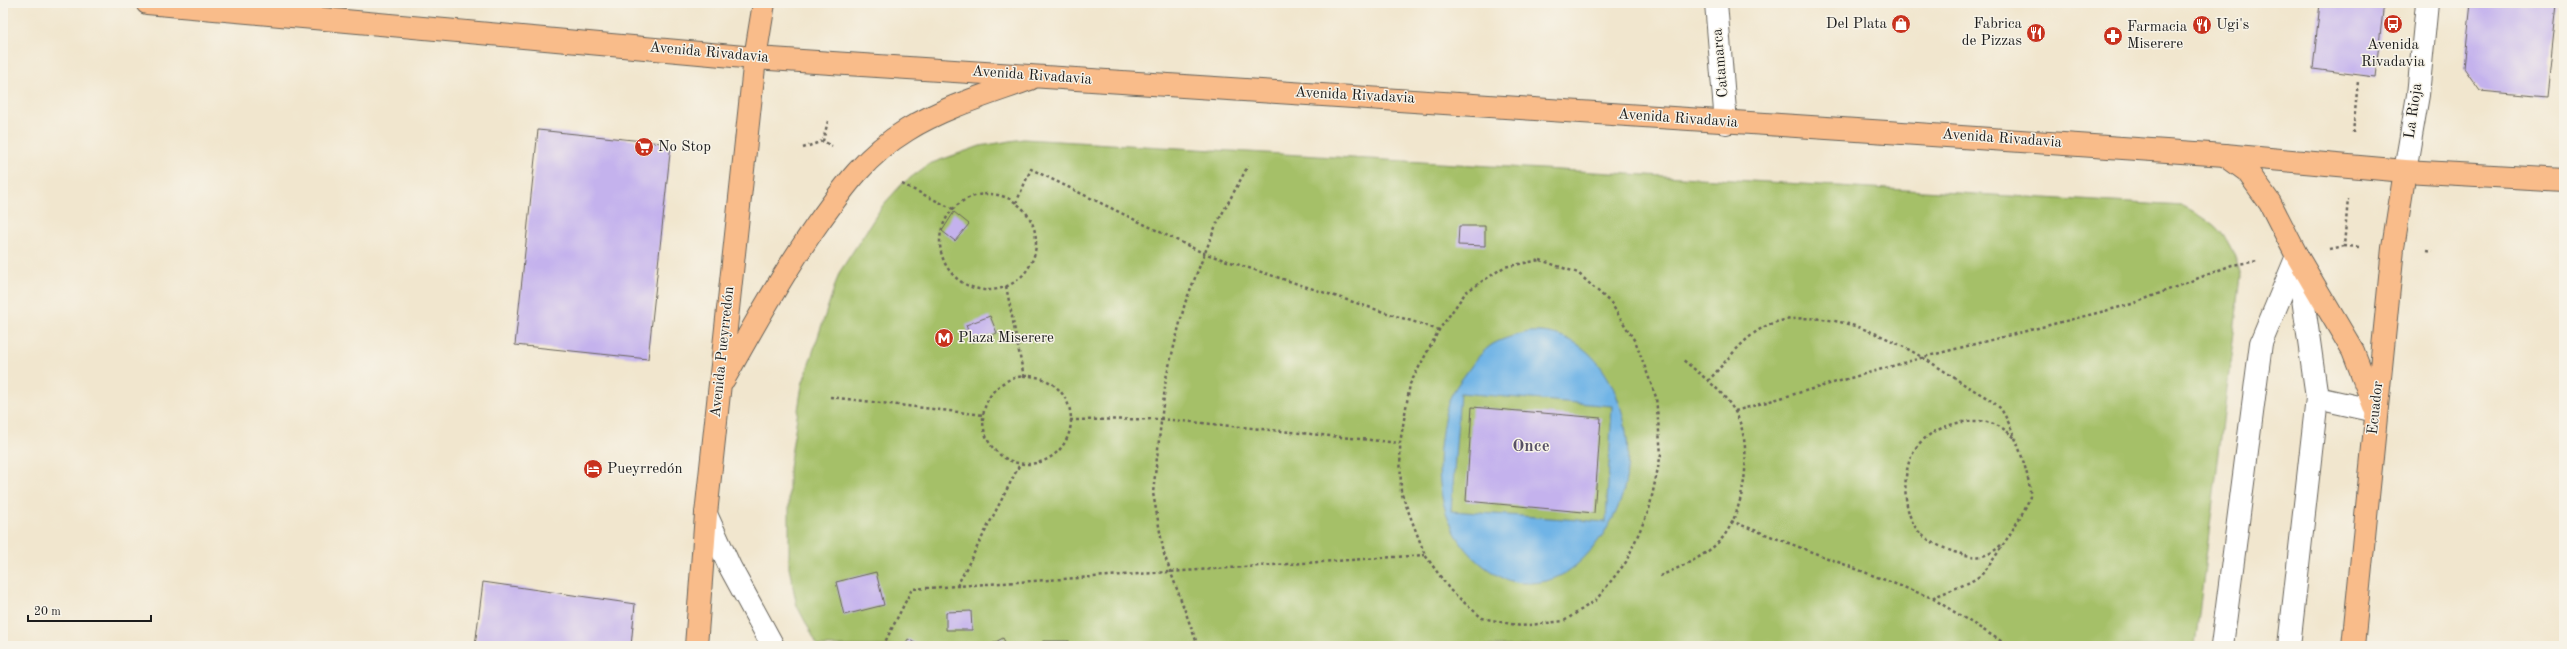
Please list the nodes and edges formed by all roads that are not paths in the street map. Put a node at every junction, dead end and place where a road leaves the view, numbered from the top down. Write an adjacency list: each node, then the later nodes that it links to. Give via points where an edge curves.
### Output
1 (147, 3): 5 (main road, Avenida Rivadavia)
2 (764, 3): 5 (main road, Avenida Pueyrredón)
3 (1716, 3): 7 (street, Catamarca)
4 (2427, 3): 9 (street, La Rioja, via 2418,95)
5 (755, 58): 6 (main road, Avenida Rivadavia); 12 (main road, Avenida Pueyrredón)
6 (1037, 77): 7 (main road, Avenida Rivadavia, via 1439,101); 12 (main road, via 950,109 906,130 863,163 798,252 764,306)
7 (1726, 123): 8 (main road, Avenida Rivadavia)
8 (2225, 155): 9 (main road, Avenida Rivadavia); 11 (main road, via 2247,171 2257,183)
9 (2405, 171): 10 (main road, Avenida Rivadavia); 14 (main road, Ecuador, via 2393,248)
10 (2564, 180)
11 (2297, 256): 13 (street); 14 (main road, via 2353,351); 18 (street, via 2260,343)
12 (719, 389): 15 (main road, Avenida Pueyrredón)
13 (2317, 398): 14 (street); 19 (street)
14 (2376, 411): 20 (main road, Ecuador)
15 (706, 514): 16 (main road, Avenida Pueyrredón); 17 (street, via 730,567)
16 (696, 646)
17 (773, 646)
18 (2222, 646)
19 (2289, 646)
20 (2353, 646)

